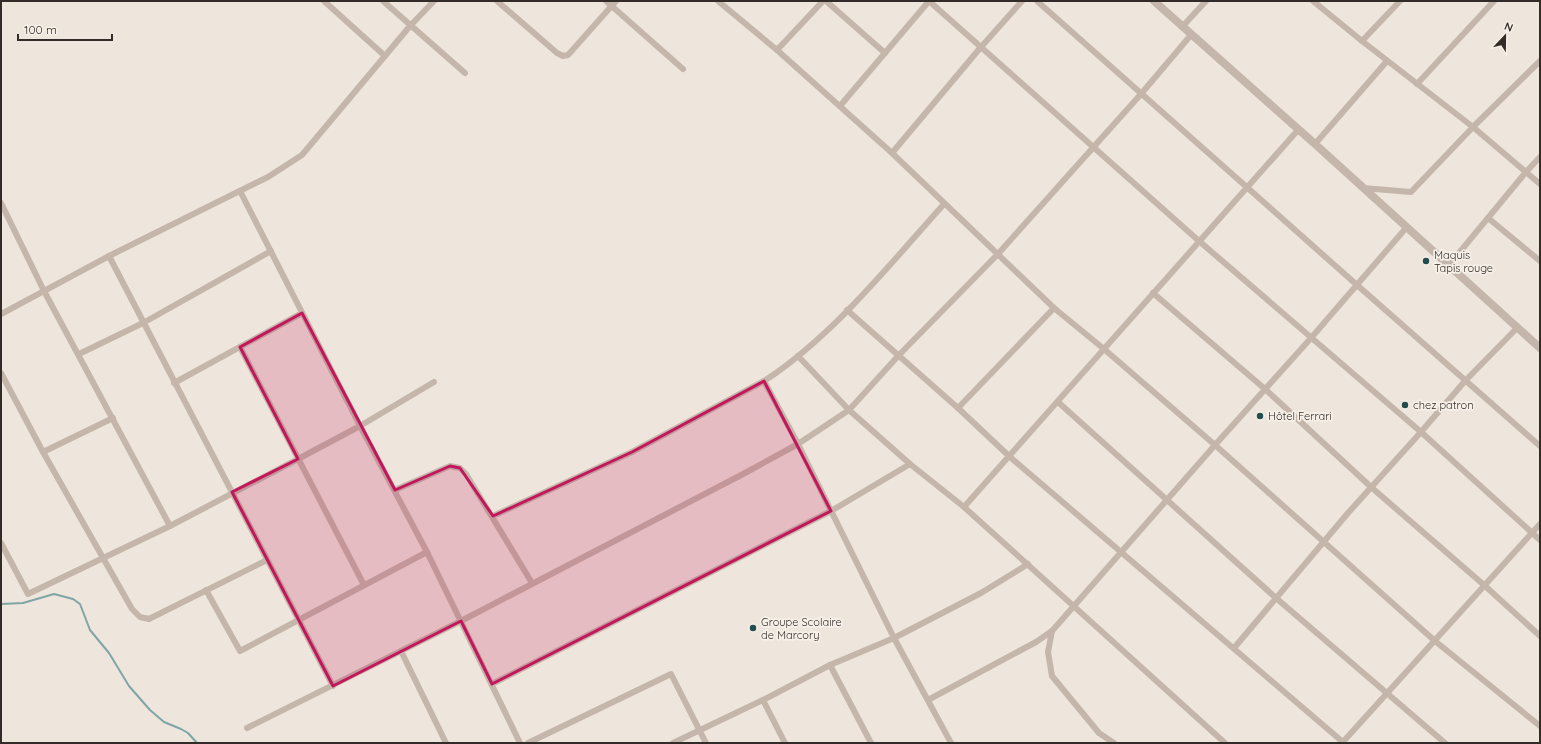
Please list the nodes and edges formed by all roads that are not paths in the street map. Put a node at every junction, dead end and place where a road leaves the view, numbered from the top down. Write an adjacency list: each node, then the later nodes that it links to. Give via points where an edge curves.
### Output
1 (324, 1): 25 (street)
2 (383, 1): 18 (street)
3 (434, 1): 18 (street)
4 (497, 1): 17 (street, via 563,56 568,55)
5 (606, 1): 17 (street)
6 (718, 1): 23 (street)
7 (823, 1): 23 (street)
8 (826, 1): 24 (street)
9 (929, 1): 22 (street); 24 (street)
10 (1022, 1): 22 (street)
11 (1037, 1): 31 (street)
12 (1154, 1): 19 (street)
13 (1206, 1): 19 (street)
14 (1313, 1): 21 (street)
15 (1400, 1): 21 (street)
16 (1494, 1): 30 (street)
17 (614, 4): 28 (street)
18 (410, 26): 25 (street); 29 (street)
19 (1182, 27): 20 (street)
20 (1191, 35): 31 (street); 34 (street)
21 (1362, 41): 26 (street)
22 (981, 47): 36 (street); 37 (street)
23 (777, 50): 32 (street)
24 (885, 52): 32 (street)
25 (385, 56): 43 (street, via 302,155)
26 (1387, 61): 30 (street); 35 (street)
27 (1540, 61): 33 (street)
28 (683, 69)
29 (465, 73)
30 (1417, 84): 33 (street)
31 (1141, 94): 36 (street); 41 (street)
32 (840, 106): 37 (street)
33 (1473, 127): 39 (street); 42 (street, via 1411,192)
34 (1298, 130): 35 (street); 41 (street)
35 (1315, 144): 42 (street)
36 (1094, 147): 48 (street); 50 (street)
37 (892, 153): 45 (street)
38 (1540, 157): 39 (street)
39 (1526, 172): 40 (street); 46 (street)
40 (1540, 184)
41 (1246, 188): 48 (street); 54 (street)
42 (1363, 188): 47 (street)
43 (240, 191): 49 (street); 51 (street)
44 (1, 203): 55 (street)
45 (944, 204): 50 (street); 58 (street)
46 (1488, 218): 52 (street); 53 (street)
47 (1406, 228): 53 (street); 54 (street)
48 (1199, 241): 56 (street); 63 (street)
49 (271, 251): 59 (street); 61 (street)
50 (998, 254): 57 (street); 68 (street)
51 (109, 256): 55 (street); 61 (street)
52 (1540, 261)
53 (1449, 265): 62 (street)
54 (1357, 285): 63 (street); 72 (street)
55 (44, 291): 60 (street); 67 (street)
56 (1153, 293): 66 (street); 75 (street)
57 (1054, 308): 66 (street); 77 (street)
58 (847, 310): 68 (street); 69 (street)
59 (302, 313): 64 (street); 80 (street)
60 (1, 314)
61 (143, 323): 67 (street); 74 (street)
62 (1517, 328): 65 (street); 72 (street)
63 (1311, 338): 75 (street); 81 (street)
64 (240, 347): 74 (street); 87 (street)
65 (1540, 348)
66 (1104, 349): 76 (street); 83 (street)
67 (79, 354): 79 (street)
68 (899, 355): 77 (street); 78 (street)
69 (798, 356): 71 (street); 78 (street)
70 (1, 373): 85 (street)
71 (764, 381): 82 (street); 95 (street, via 632,452)
72 (1465, 381): 81 (street); 84 (street)
73 (434, 382): 80 (street)
74 (174, 383): 91 (street)
75 (1265, 390): 83 (street); 89 (street)
76 (1058, 402): 86 (street); 92 (street)
77 (958, 408): 86 (street)
78 (849, 410): 82 (street); 88 (street)
79 (113, 418): 85 (street); 97 (street)
80 (360, 426): 87 (street); 90 (street)
81 (1421, 432): 89 (street); 98 (street)
82 (798, 444): 94 (street); 107 (street)
83 (1215, 445): 92 (street); 101 (street)
84 (1540, 446)
85 (43, 452): 104 (street)
86 (1010, 457): 93 (street); 103 (street)
87 (298, 459): 91 (street); 109 (street)
88 (910, 464): 93 (street); 94 (street)
89 (1371, 487): 101 (street); 108 (street)
90 (395, 490): 95 (street, via 450,466 460,468); 102 (street)
91 (232, 492): 97 (street); 105 (street)
92 (1167, 500): 103 (street); 111 (street)
93 (964, 507): 106 (street)
94 (831, 511): 117 (street); 122 (street)
95 (493, 516): 107 (street)
96 (1540, 524): 98 (street)
97 (170, 526): 104 (street)
98 (1532, 533): 99 (street); 108 (street)
99 (1540, 540)
100 (1, 542): 104 (street, via 28,594)
101 (1324, 542): 111 (street); 118 (street)
102 (427, 552): 109 (street); 114 (street)
103 (1121, 554): 112 (street); 119 (street)
104 (102, 558): 110 (street, via 132,609 140,617 149,619)
105 (267, 560): 110 (street); 113 (street)
106 (1028, 564): 112 (street); 117 (street, via 981,593)
107 (532, 583): 114 (street)
108 (1484, 584): 116 (street); 118 (street)
109 (364, 585): 113 (street)
110 (206, 590): 113 (street, via 240,651)
111 (1276, 598): 119 (street); 124 (street)
112 (1074, 606): 115 (street); 139 (street)
113 (299, 620): 123 (street)
114 (462, 621): 120 (street); 122 (street)
115 (1052, 631): 126 (street); 138 (street, via 1048,652 1052,676 1099,733)
116 (1540, 636)
117 (894, 638): 121 (street); 126 (street)
118 (1435, 641): 124 (street); 127 (street)
119 (1234, 648): 140 (street)
120 (401, 651): 123 (street); 130 (street)
121 (830, 665): 125 (street); 136 (street)
122 (492, 684): 131 (street)
123 (333, 686): 128 (street)
124 (1387, 694): 140 (street); 141 (street)
125 (763, 700): 129 (street); 135 (street)
126 (928, 700): 137 (street)
127 (1540, 726)
128 (247, 728)
129 (700, 730): 132 (street, via 671,674); 133 (street); 134 (street)
130 (446, 743)
131 (520, 743)
132 (528, 743)
133 (673, 743)
134 (706, 743)
135 (785, 743)
136 (871, 743)
137 (951, 743)
138 (1114, 743)
139 (1225, 743)
140 (1343, 743)
141 (1445, 743)

